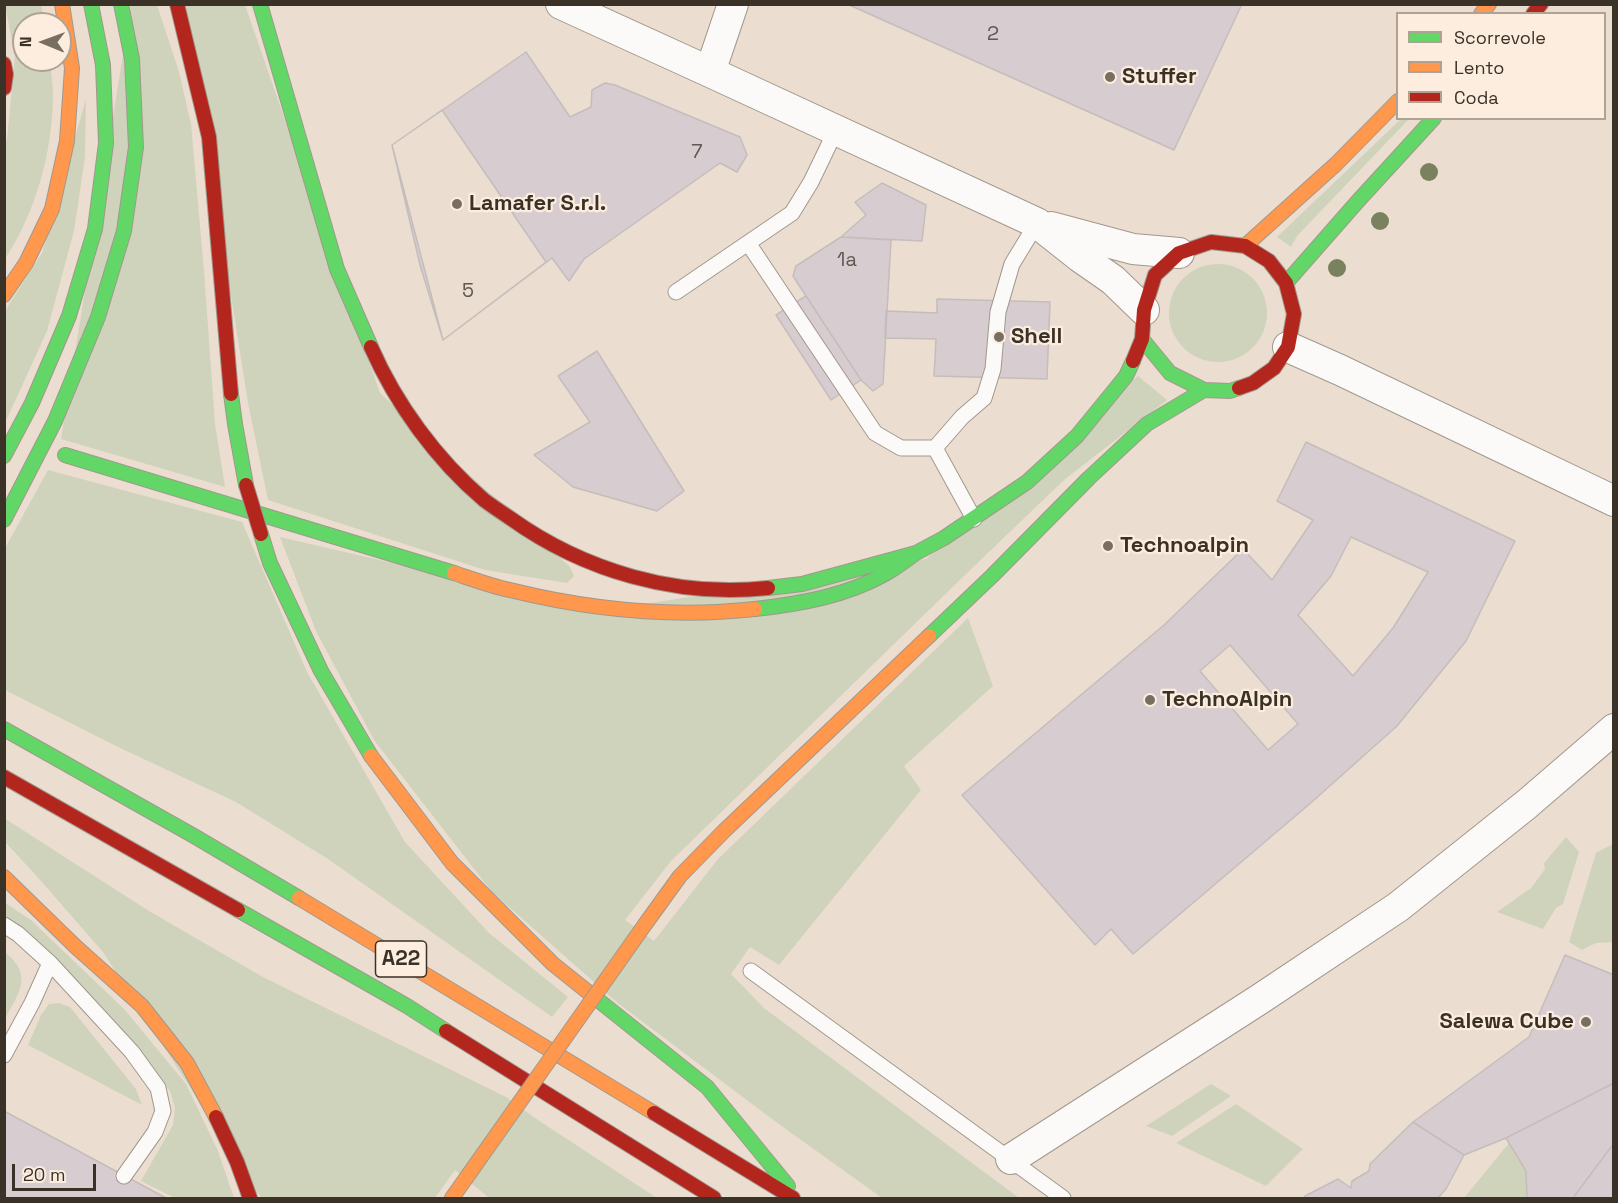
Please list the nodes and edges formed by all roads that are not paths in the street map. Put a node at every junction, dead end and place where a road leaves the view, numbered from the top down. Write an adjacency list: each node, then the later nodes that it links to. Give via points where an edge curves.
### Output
1 (62, 4): 20 (main road, via 72,68 67,141 52,209 26,263)
2 (91, 4): 26 (main road, via 103,65 106,142 94,229 69,316 32,403)
3 (121, 4): 29 (main road, via 132,59 136,147 124,231 98,317 55,421)
4 (177, 4): 45 (main road, bridge, via 209,137 227,356 246,485 270,563 321,671 369,753 453,862 553,964 706,1087)
5 (260, 4): 30 (main road, via 337,269 357,318 410,417 484,500 522,527 577,557 674,586 748,590 802,584)
6 (561, 4): 9 (street)
7 (733, 4): 9 (street)
8 (4, 64): 10 (main road)
9 (710, 72): 13 (street)
10 (4, 88)
11 (1396, 103): 16 (main road, via 1336,164)
12 (1432, 120): 18 (main road)
13 (836, 130): 14 (street); 15 (lane, via 792,213)
14 (1036, 223): 17 (street, via 1133,249); 21 (street, via 1113,280); 24 (lane, via 1012,264 998,312 993,369 984,398)
15 (748, 243): 19 (lane); 24 (lane, via 875,433 901,448)
16 (1245, 246): 17 (main road, via 1211,242); 18 (main road, via 1269,261)
17 (1179, 254): 21 (main road, via 1155,275)
18 (1286, 283): 22 (main road, via 1294,314)
19 (676, 292)
20 (4, 295)
21 (1143, 324): 23 (main road, via 1170,373); 28 (main road, via 1126,376 1077,436 1027,482)
22 (1288, 347): 23 (main road, via 1274,368 1253,383 1230,391); 27 (street)
23 (1204, 390): 42 (main road, bridge, via 1147,424 680,876)
24 (935, 448): 28 (lane)
25 (65, 454): 30 (main road, via 489,584 605,608 711,613 818,600 881,577)
26 (4, 456)
27 (1614, 501)
28 (974, 519): 30 (main road)
29 (4, 520)
30 (916, 554)
31 (4, 729): 44 (main road, A22, via 194,836)
32 (1614, 729): 39 (street, via 1398,907)
33 (4, 777): 43 (main road, A22, via 407,1006)
34 (4, 877): 41 (main road, via 142,1006 187,1063 221,1126)
35 (4, 925): 36 (lane)
36 (50, 963): 38 (lane); 40 (lane, via 132,1052 158,1089 163,1112 155,1132)
37 (751, 971): 39 (lane)
38 (4, 1055)
39 (1011, 1159): 46 (lane)
40 (124, 1176)
41 (250, 1198)
42 (452, 1198)
43 (714, 1198)
44 (793, 1198)
45 (798, 1198)
46 (1063, 1198)

